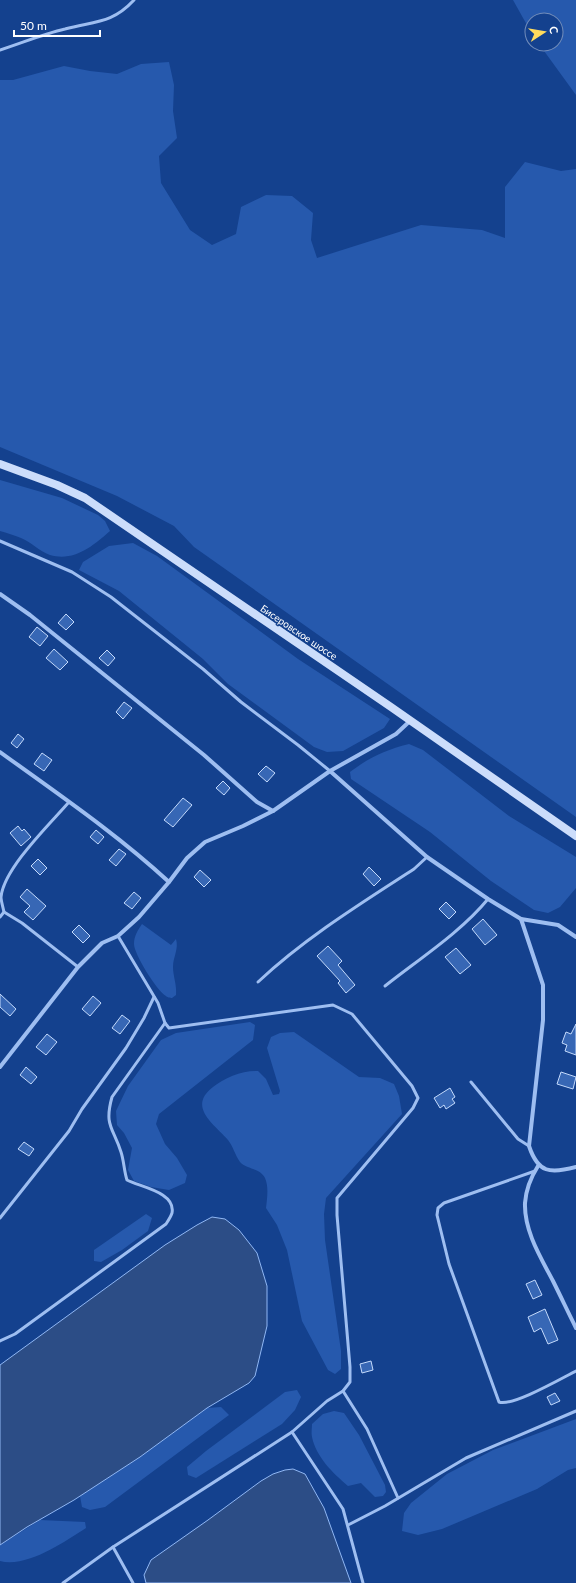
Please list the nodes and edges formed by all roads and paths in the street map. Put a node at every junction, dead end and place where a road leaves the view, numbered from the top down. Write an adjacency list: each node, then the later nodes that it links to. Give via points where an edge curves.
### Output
1 (134, 0): 2 (lane, via 107,20 64,29)
2 (0, 50)
3 (0, 464): 6 (main road, Бисеровское шоссе, via 58,485 85,498)
4 (0, 541): 8 (lane, via 72,572 111,597)
5 (0, 594): 10 (street, via 30,615 204,755 257,802)
6 (411, 720): 8 (street, via 396,734); 11 (main road, Бисеровское шоссе)
7 (0, 752): 9 (street)
8 (330, 771): 10 (street); 12 (street)
9 (69, 802): 13 (street, via 104,827); 15 (lane, via 20,859 4,884 1,898)
10 (273, 811): 13 (street, via 205,842 186,858)
11 (576, 836)
12 (427, 857): 14 (street); 21 (lane, via 414,869 320,931)
13 (169, 882): 18 (street, via 139,917)
14 (488, 899): 17 (street); 22 (lane, via 478,912)
15 (4, 912): 16 (lane); 20 (lane)
16 (0, 917)
17 (520, 919): 19 (street, via 558,924); 27 (street, via 543,985 543,1020)
18 (118, 936): 20 (street, via 102,943); 23 (lane)
19 (576, 936)
20 (78, 967): 25 (street)
21 (258, 982)
22 (385, 986)
23 (154, 997): 24 (lane); 31 (lane, via 126,1048 69,1131)
24 (165, 1023): 33 (lane, via 112,1097 108,1111 112,1132 122,1153 127,1180 162,1194 170,1202 172,1212 166,1224 15,1334); 35 (lane, via 169,1028 333,1005 352,1014 412,1086 418,1098 413,1108 337,1198 350,1367 350,1382)
25 (0, 1067)
26 (471, 1082): 27 (lane, via 518,1139)
27 (529, 1146): 28 (street)
28 (538, 1166): 29 (street, via 546,1170 563,1171); 30 (street)
29 (576, 1167)
30 (535, 1171): 32 (street, via 525,1204 529,1229); 34 (lane, via 444,1203 438,1208 436,1215 449,1264 499,1402 509,1403)
31 (0, 1218)
32 (576, 1328)
33 (0, 1341)
34 (576, 1371)
35 (343, 1391): 37 (lane, via 327,1401); 38 (lane, via 367,1429)
36 (576, 1411): 38 (lane, via 466,1458)
37 (292, 1432): 39 (lane, via 343,1509); 40 (lane)
38 (398, 1498): 39 (lane)
39 (348, 1525): 43 (lane)
40 (113, 1547): 41 (lane); 42 (lane)
41 (63, 1583)
42 (133, 1583)
43 (363, 1583)

